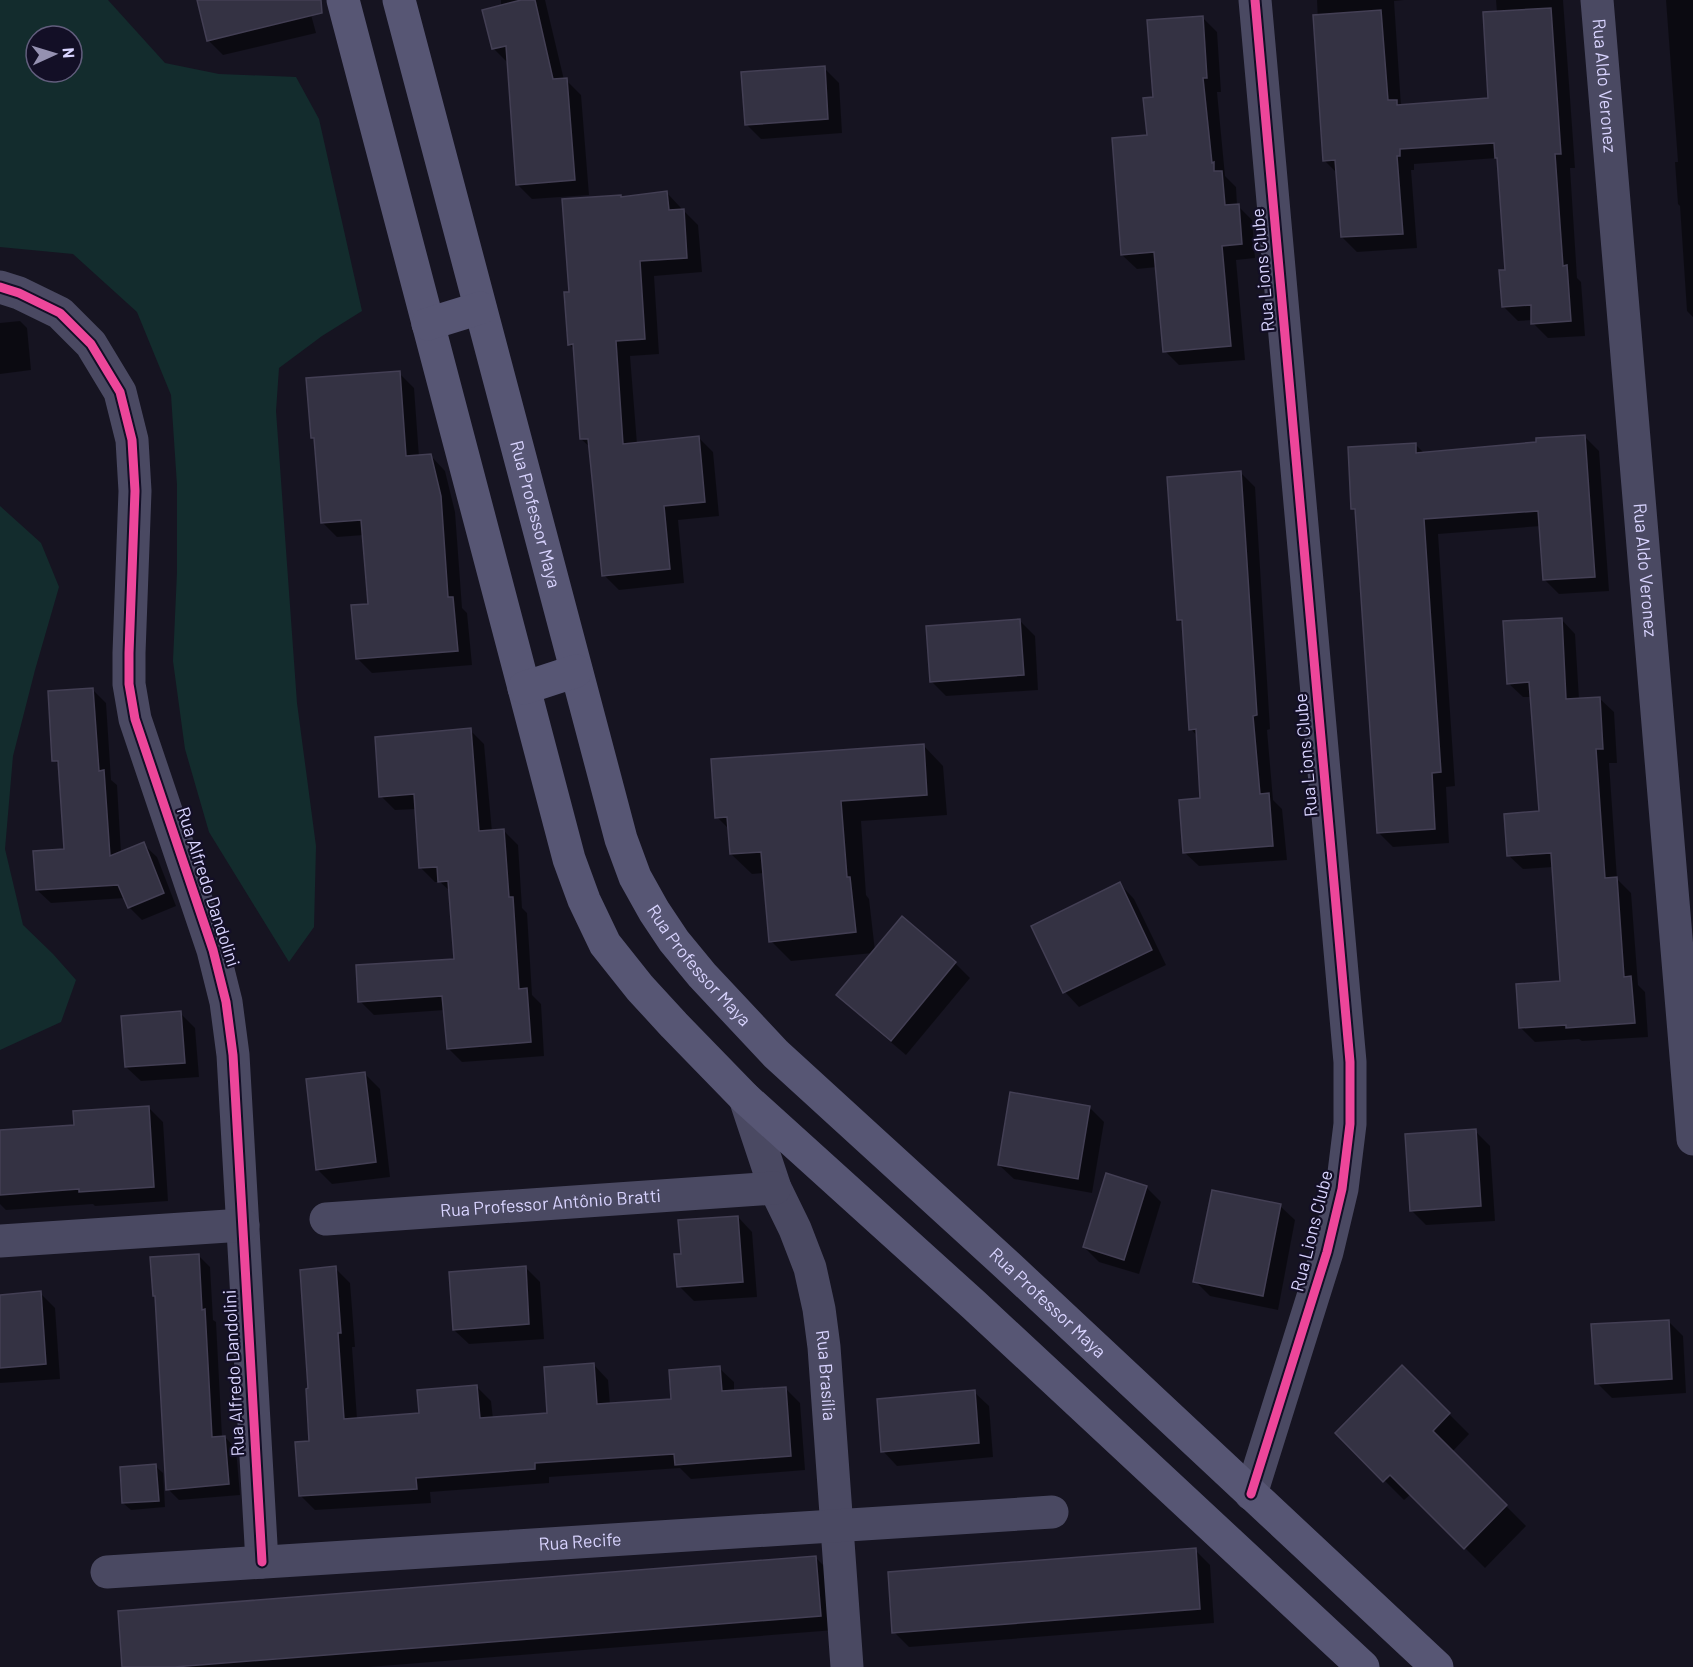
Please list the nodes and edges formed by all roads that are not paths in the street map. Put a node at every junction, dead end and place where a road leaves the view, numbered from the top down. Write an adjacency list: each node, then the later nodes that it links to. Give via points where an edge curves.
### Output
1 (343, 0): 7 (main road)
2 (399, 0): 6 (main road, Rua Professor Maya)
3 (1256, 0): 19 (street, Rua Lions Clube, via 1350,1062 1350,1124 1342,1189 1327,1252)
4 (1597, 0): 12 (street, Rua Aldo Veronez)
5 (0, 287): 15 (street, Rua Alfredo Dandolini, via 60,313 91,344 120,392 132,440 135,491 129,684 135,719 213,950 226,1002)
6 (480, 308): 7 (main road); 8 (main road, Rua Professor Maya)
7 (428, 324): 9 (main road)
8 (576, 671): 9 (main road); 10 (main road, Rua Professor Maya, via 635,877 674,941)
9 (524, 688): 11 (main road, via 569,859 605,944 674,1025)
10 (776, 1054): 11 (main road); 17 (main road, Rua Professor Maya)
11 (746, 1098): 13 (street, Rua Brasília); 18 (main road)
12 (1693, 1138)
13 (775, 1188): 14 (street, Rua Professor Antônio Bratti); 21 (street, Rua Brasília, via 810,1268 819,1309)
14 (326, 1219)
15 (243, 1225): 16 (street); 23 (street, Rua Alfredo Dandolini)
16 (0, 1241)
17 (1008, 1266): 18 (main road); 19 (main road, Rua Professor Maya)
18 (974, 1305): 22 (main road)
19 (1251, 1494): 22 (main road); 27 (main road, Rua Professor Maya)
20 (1052, 1512): 21 (street, Rua Recife)
21 (837, 1526): 23 (street, Rua Recife); 25 (street, Rua Brasília)
22 (1218, 1532): 26 (main road)
23 (262, 1562): 24 (street, Rua Recife)
24 (107, 1572)
25 (848, 1667)
26 (1363, 1667)
27 (1437, 1667)

